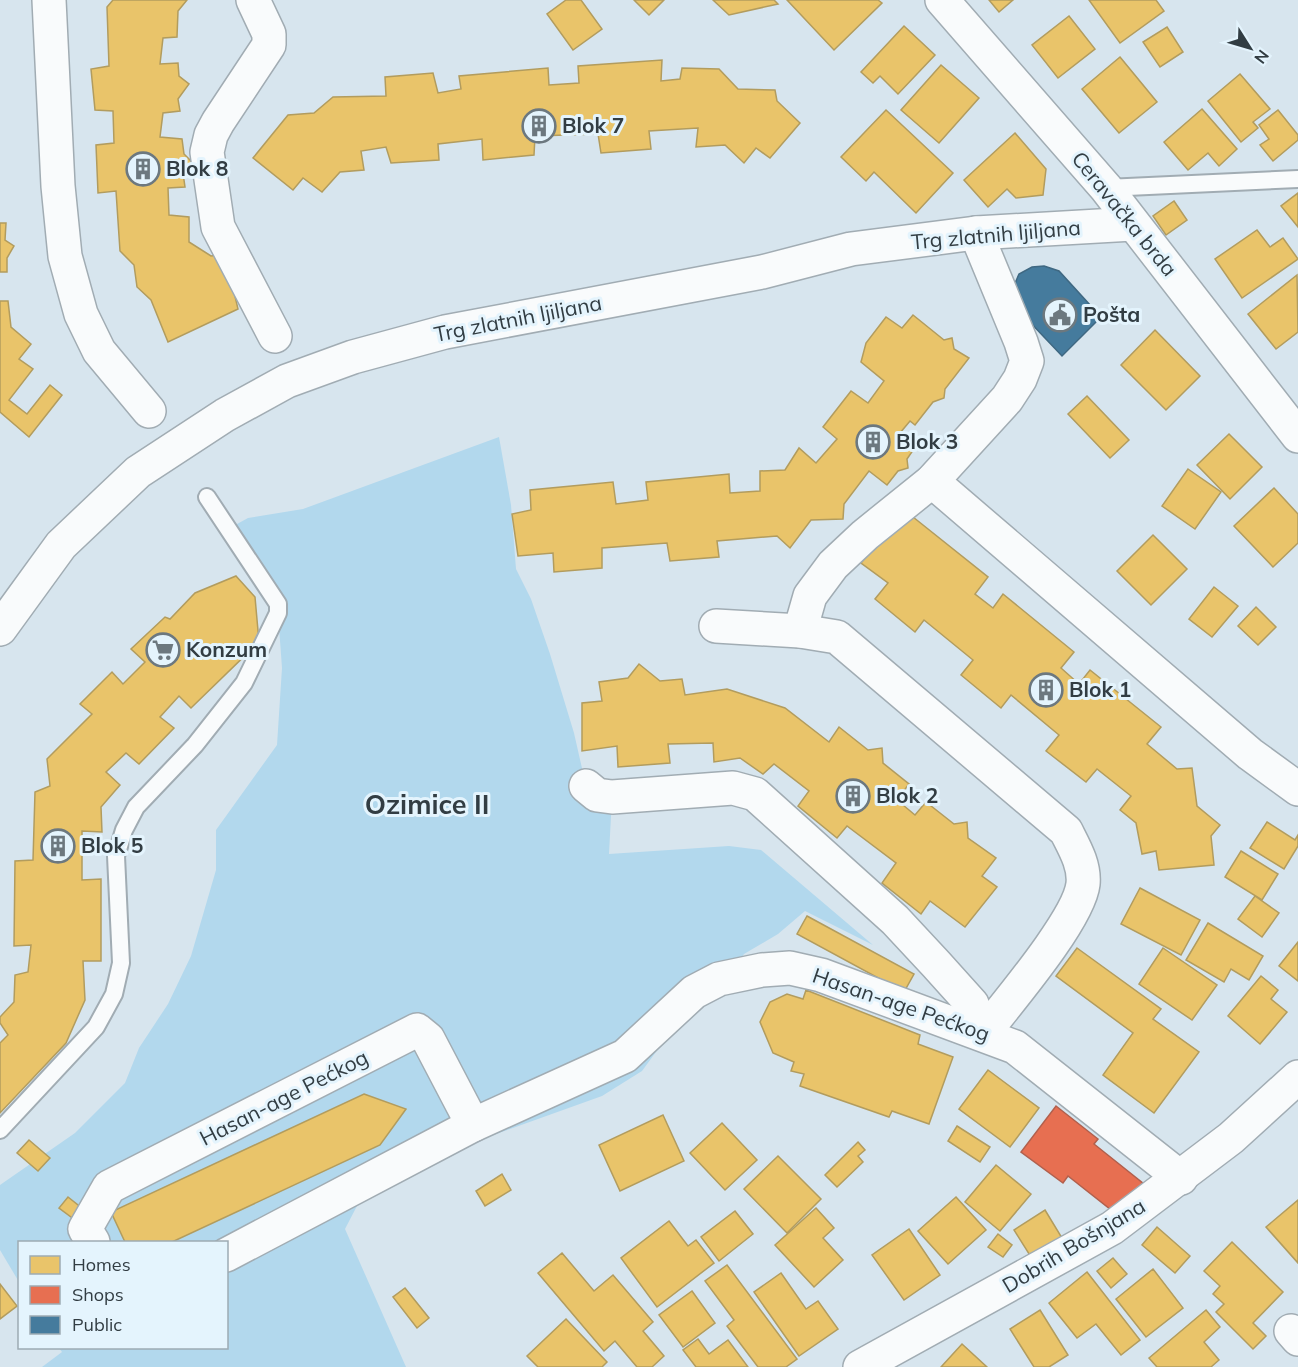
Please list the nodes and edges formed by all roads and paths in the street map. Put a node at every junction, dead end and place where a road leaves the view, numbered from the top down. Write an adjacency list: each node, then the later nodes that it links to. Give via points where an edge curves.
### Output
1 (49, 0): 9 (street, via 65,256 81,314 99,351)
2 (253, 0): 8 (street, via 269,34 269,45 218,122 207,152 218,227)
3 (942, 0): 5 (street, Ceravačka brda)
4 (1298, 179): 5 (lane)
5 (1106, 188): 6 (street, Ceravačka brda)
6 (1133, 224): 7 (street, Trg zlatnih ljiljana); 10 (street, Ceravačka brda)
7 (976, 233): 11 (street, via 1027,361 1007,399); 14 (street, Trg zlatnih ljiljana, via 851,249 762,272 445,332 352,357 287,381 225,415 138,472 61,545)
8 (274, 336)
9 (149, 411)
10 (1298, 436)
11 (932, 481): 15 (street, via 833,565 810,596); 17 (street, via 1250,754)
12 (207, 497): 21 (lane, via 278,604 278,613 244,683 195,745 136,807 124,830 116,856 121,963 114,994 96,1026)
13 (716, 626): 15 (street)
14 (0, 629)
15 (800, 631): 18 (street, via 837,637 852,648 1066,831 1078,854 1083,883 1072,915)
16 (586, 786): 18 (street, via 597,795 612,797 733,788 755,794 895,920 972,1004)
17 (1298, 789)
18 (983, 1034): 20 (street, Hasan-age Pećkog, via 822,975 790,968 762,970 719,979 694,992 625,1056); 22 (street, Hasan-age Pećkog, via 1015,1047)
19 (1298, 1077): 22 (street, Dobrih Bošnjana)
20 (473, 1125): 23 (street, Hasan-age Pećkog, via 428,1039 417,1030 109,1187 85,1229); 24 (street, Hasan-age Pećkog)
21 (0, 1130)
22 (1181, 1178): 25 (street, Dobrih Bošnjana, via 1112,1228)
23 (92, 1241)
24 (228, 1254)
25 (860, 1367)

